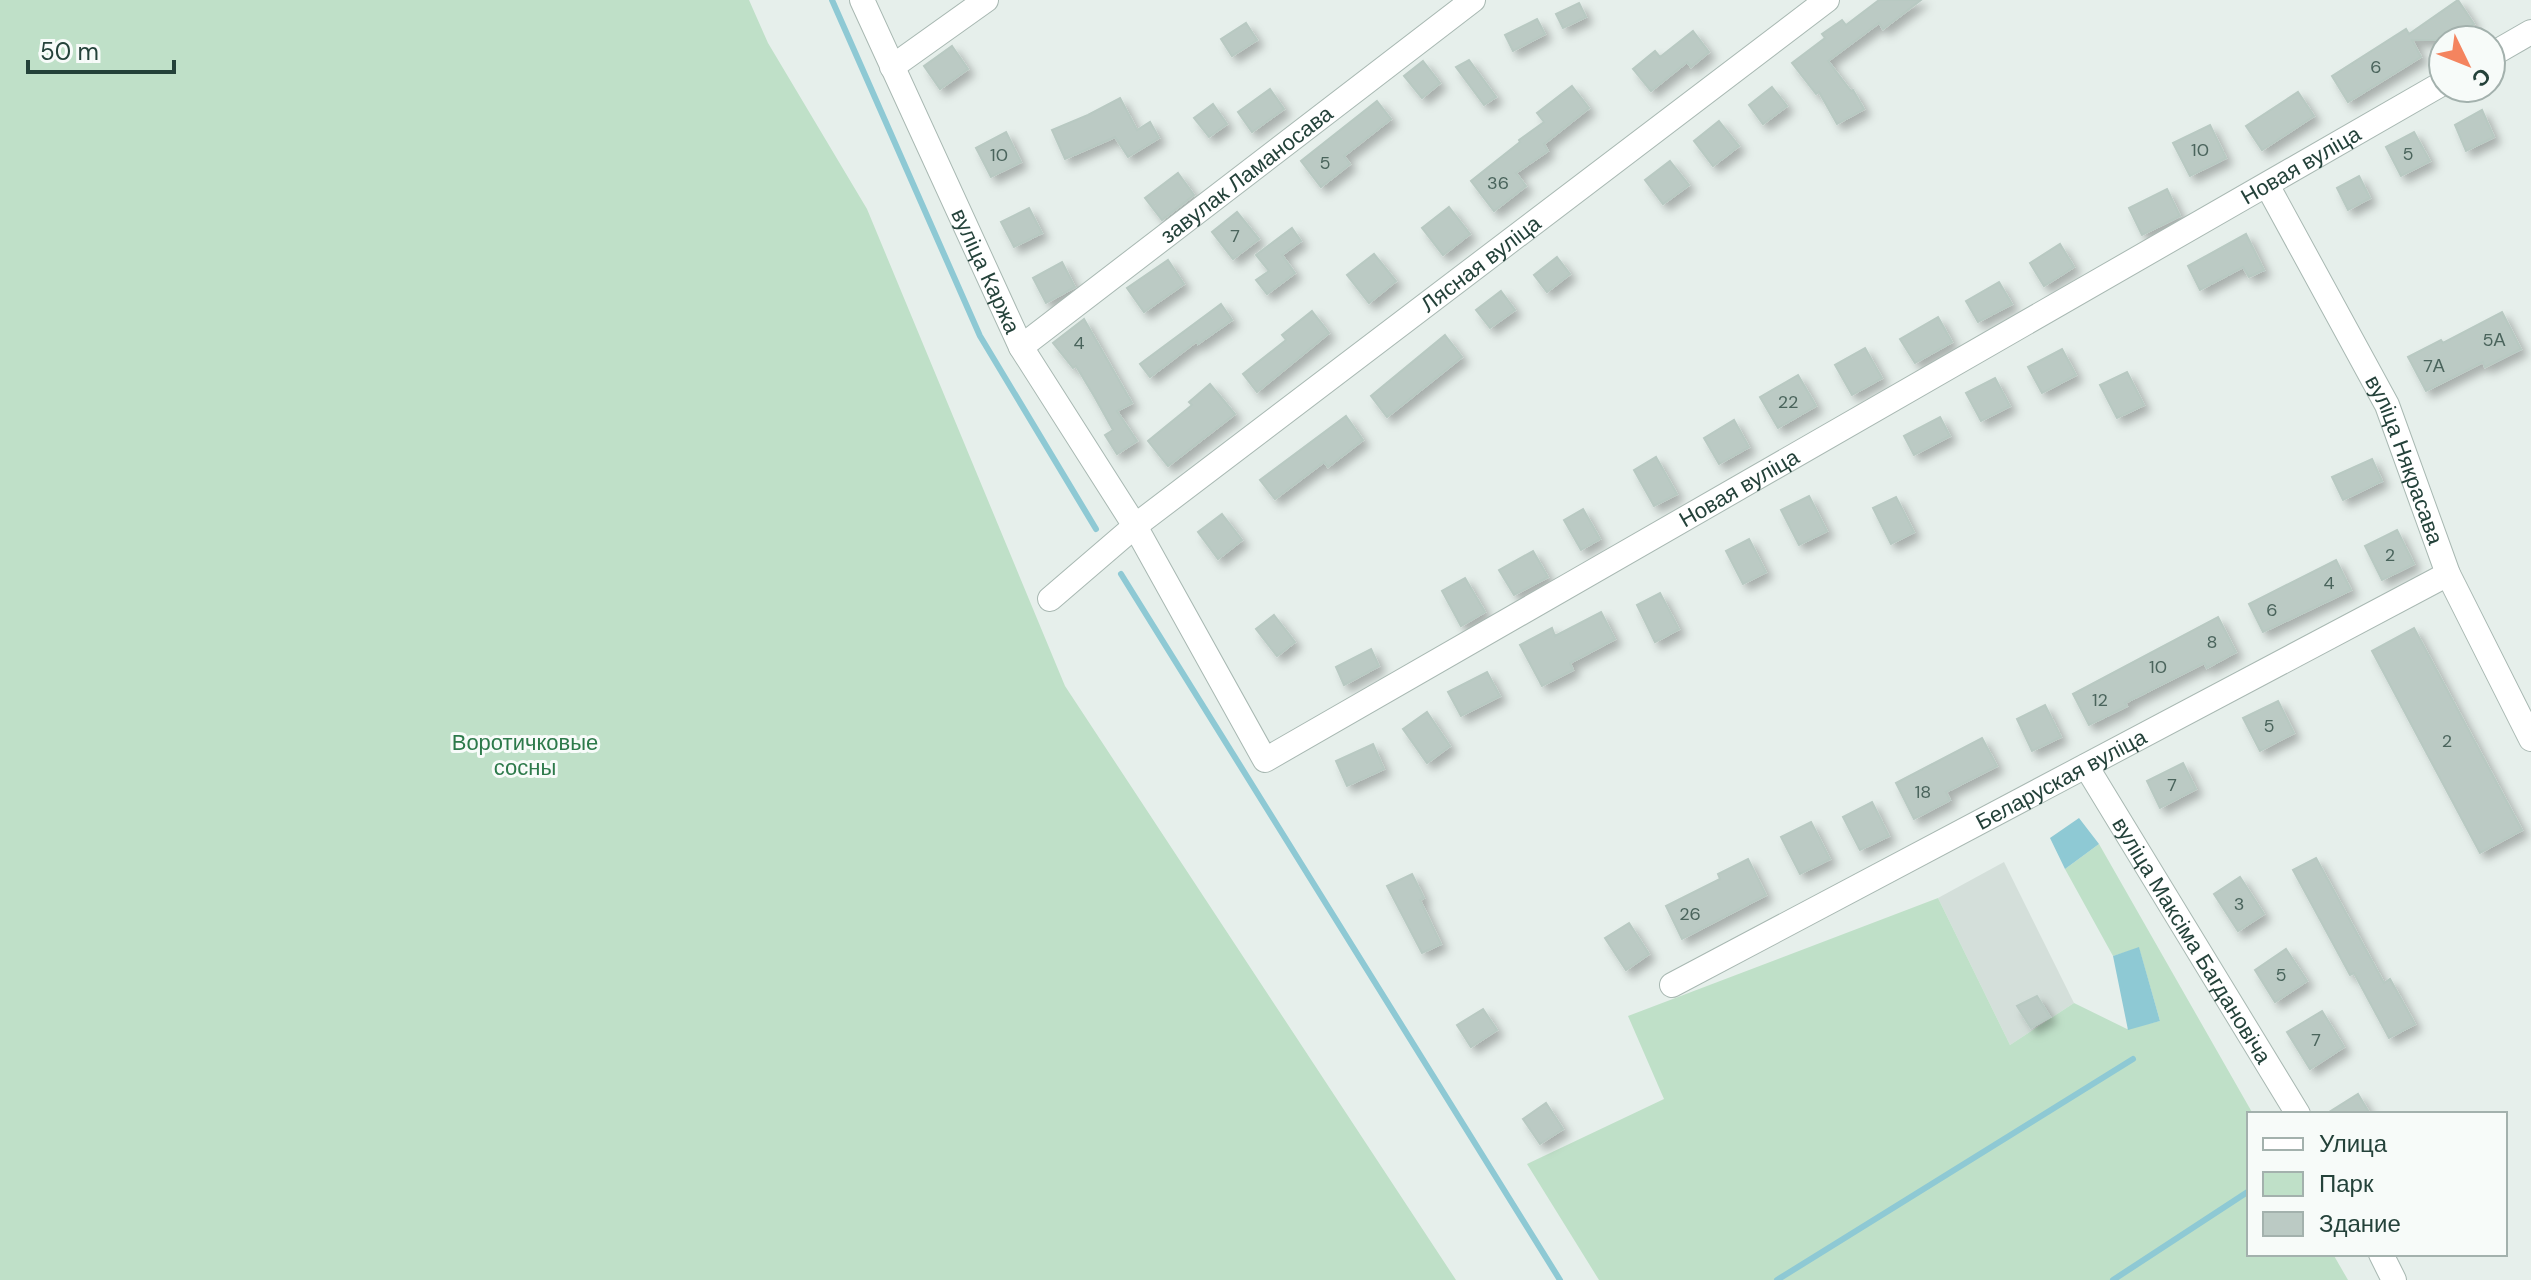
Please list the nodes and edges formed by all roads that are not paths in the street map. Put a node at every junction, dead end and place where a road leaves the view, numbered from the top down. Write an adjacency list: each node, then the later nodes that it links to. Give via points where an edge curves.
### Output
1 (862, 0): 7 (street, вуліца Каржа)
2 (986, 0): 7 (street)
3 (1473, 0): 10 (street, завулак Ламаносава)
4 (1827, 0): 11 (street, Лясная вуліца)
5 (2531, 32): 6 (street)
6 (2507, 46)
7 (892, 67): 10 (street, вуліца Каржа)
8 (2427, 92): 9 (street, Новая вуліца)
9 (2267, 185): 11 (street, Новая вуліца, via 1265,760); 12 (street, вуліца Някрасава, via 2387,405)
10 (1021, 347): 11 (street, вуліца Каржа)
11 (1135, 526): 13 (street, Лясная вуліца)
12 (2448, 574): 14 (street, вуліца Някрасава); 15 (street, Беларуская вуліца)
13 (1050, 599)
14 (2531, 739)
15 (2086, 766): 16 (street, Беларуская вуліца); 17 (street, вуліца Максіма Багдановіча)
16 (1672, 985)
17 (2297, 1112)
18 (2382, 1256): 19 (street)
19 (2394, 1280)

